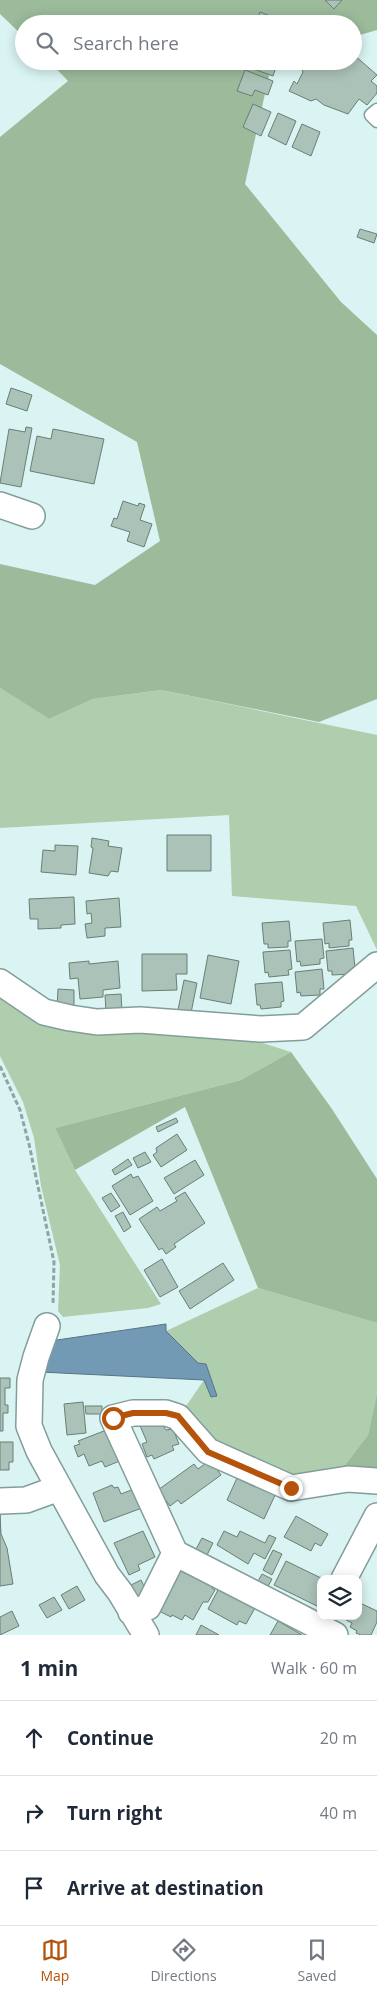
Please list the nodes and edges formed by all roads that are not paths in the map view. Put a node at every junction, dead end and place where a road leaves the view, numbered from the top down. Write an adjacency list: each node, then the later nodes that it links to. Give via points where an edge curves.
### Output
1 (377, 110): 2 (lane, via 371,115)
2 (377, 121)
3 (0, 505): 4 (street)
4 (32, 516)
5 (377, 965): 6 (street, via 303,1028 261,1029 140,1020 97,1022 70,1018 44,1012)
6 (0, 982)
7 (47, 1326): 9 (street, via 30,1380 29,1426)
8 (377, 1482): 12 (street, via 348,1479 291,1488 208,1452 178,1416 133,1413 113,1418)
9 (59, 1488): 10 (street, via 26,1500); 14 (street)
10 (0, 1501)
11 (377, 1516): 13 (street)
12 (175, 1553): 14 (street, via 148,1607); 15 (street)
13 (346, 1575)
14 (131, 1612): 16 (street)
15 (326, 1626)
16 (146, 1635)

